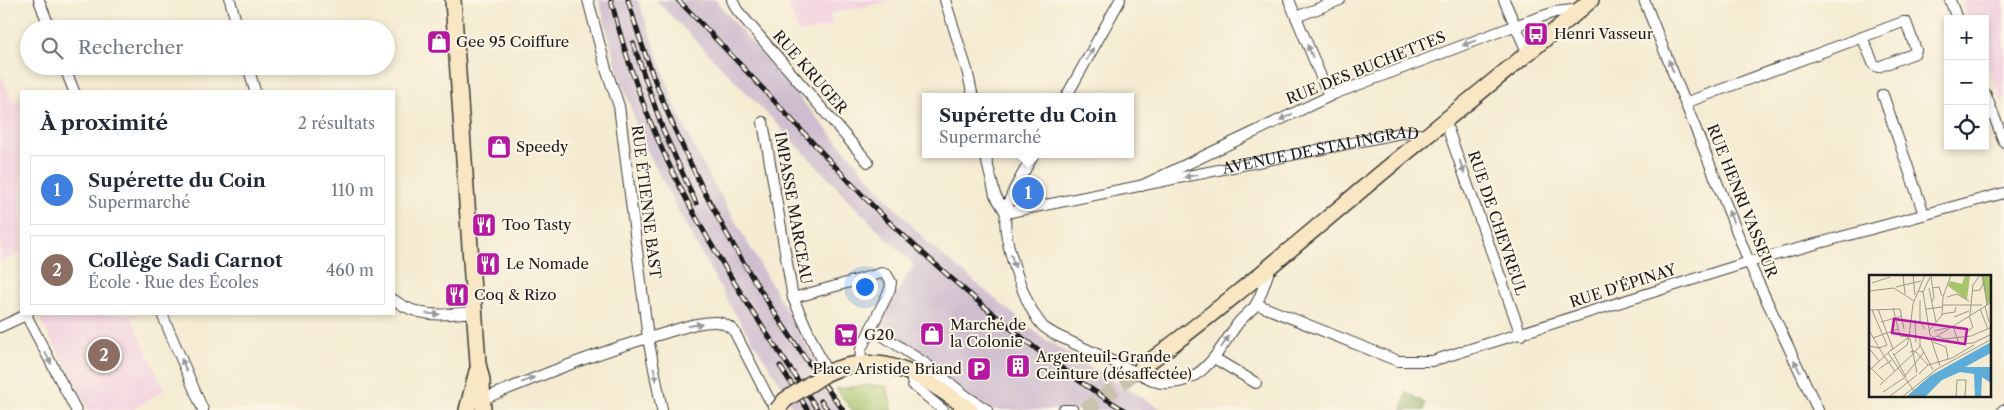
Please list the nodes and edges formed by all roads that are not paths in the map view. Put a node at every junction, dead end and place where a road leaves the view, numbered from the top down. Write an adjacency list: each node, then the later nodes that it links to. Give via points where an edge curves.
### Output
1 (39, 0): 16 (street)
2 (230, 0): 17 (street)
3 (453, 0): 49 (main road)
4 (588, 0): 56 (street, RUE ÉTIENNE BAST, via 619,106)
5 (732, 0): 38 (street, RUE KRUGER, via 737,10)
6 (945, 0): 25 (street)
7 (1120, 0): 26 (street, one-way to 7)
8 (1289, 0): 15 (street)
9 (1340, 0): 15 (street)
10 (1504, 0): 18 (street)
11 (1644, 0): 30 (street, RUE HENRI VASSEUR, one-way to 11)
12 (1950, 0): 14 (street)
13 (1586, 4): 18 (street, RUE DES BUCHETTES); 20 (main road, AVENUE DE STALINGRAD)
14 (1956, 15)
15 (1296, 17): 28 (street, one-way to 15)
16 (47, 20)
17 (236, 20)
18 (1514, 26): 20 (street); 28 (street, RUE DES BUCHETTES, one-way to 28)
19 (1862, 37): 19 (street, via 1906,22 1915,54 1874,65); 30 (street)
20 (1528, 54): 31 (main road, AVENUE DE STALINGRAD)
21 (68, 75): 23 (street)
22 (251, 75): 24 (street)
23 (74, 90)
24 (255, 90)
25 (972, 93)
26 (1068, 93)
27 (1883, 95): 42 (street)
28 (1329, 96): 39 (street, RUE DES BUCHETTES, one-way to 39)
29 (1989, 100): 32 (street)
30 (1685, 103): 44 (street, RUE HENRI VASSEUR, one-way to 30)
31 (1445, 121): 34 (main road, AVENUE DE STALINGRAD); 55 (street, RUE DE CHEVREUL, one-way to 55)
32 (2000, 121): 35 (street)
33 (763, 122): 46 (street, IMPASSE MARCEAU)
34 (1428, 135): 39 (street, AVENUE DE STALINGRAD, one-way to 39, via 1401,133); 43 (main road)
35 (2004, 142)
36 (986, 158): 41 (street, via 995,195)
37 (1032, 158): 41 (street, via 1012,194)
38 (868, 162)
39 (1141, 186): 41 (street, AVENUE DE STALINGRAD)
40 (2004, 193): 42 (street, RUE D'ÉPINAY)
41 (1006, 214): 57 (street, one-way to 57, via 1007,241 1015,267 1041,325 1056,335 1166,384 1185,381)
42 (1924, 214): 44 (street, RUE D'ÉPINAY)
43 (1291, 250): 45 (main road); 45 (main road, via 1147,369)
44 (1749, 262): 55 (street, RUE D'ÉPINAY); 76 (street, RUE HENRI VASSEUR, one-way to 44)
45 (1268, 274): 48 (street)
46 (793, 298): 54 (street, via 882,273 891,282 890,289); 61 (street, IMPASSE MARCEAU)
47 (395, 300): 49 (street, one-way to 49, via 431,316)
48 (1256, 304): 55 (street, RUE D'ÉPINAY, via 1398,361 1432,361); 57 (street, one-way to 48, via 1238,322)
49 (474, 312): 58 (main road)
50 (25, 315): 53 (street)
51 (28, 315): 65 (street, one-way to 65)
52 (162, 315): 66 (street, one-way to 52)
53 (0, 327)
54 (871, 328): 59 (street, via 861,349); 73 (street)
55 (1521, 335)
56 (648, 338): 64 (street, one-way to 56, via 562,366); 68 (street, RUE ÉTIENNE BAST, one-way to 68); 69 (street, one-way to 69, via 687,326 713,322 724,324 734,331)
57 (1214, 358): 63 (street)
58 (478, 364): 64 (main road); 67 (main road)
59 (860, 364): 60 (main road); 61 (main road, via 843,366)
60 (892, 367): 62 (main road); 72 (main road, via 922,377)
61 (827, 373): 69 (main road, bridge, via 785,400)
62 (914, 377): 70 (street, via 913,385); 71 (main road)
63 (1256, 383)
64 (483, 405)
65 (76, 410)
66 (203, 410)
67 (467, 410)
68 (662, 410)
69 (777, 410)
70 (943, 410)
71 (961, 410)
72 (970, 410)
73 (987, 410)
74 (1063, 410): 75 (street)
75 (1073, 410)
76 (1818, 410)

